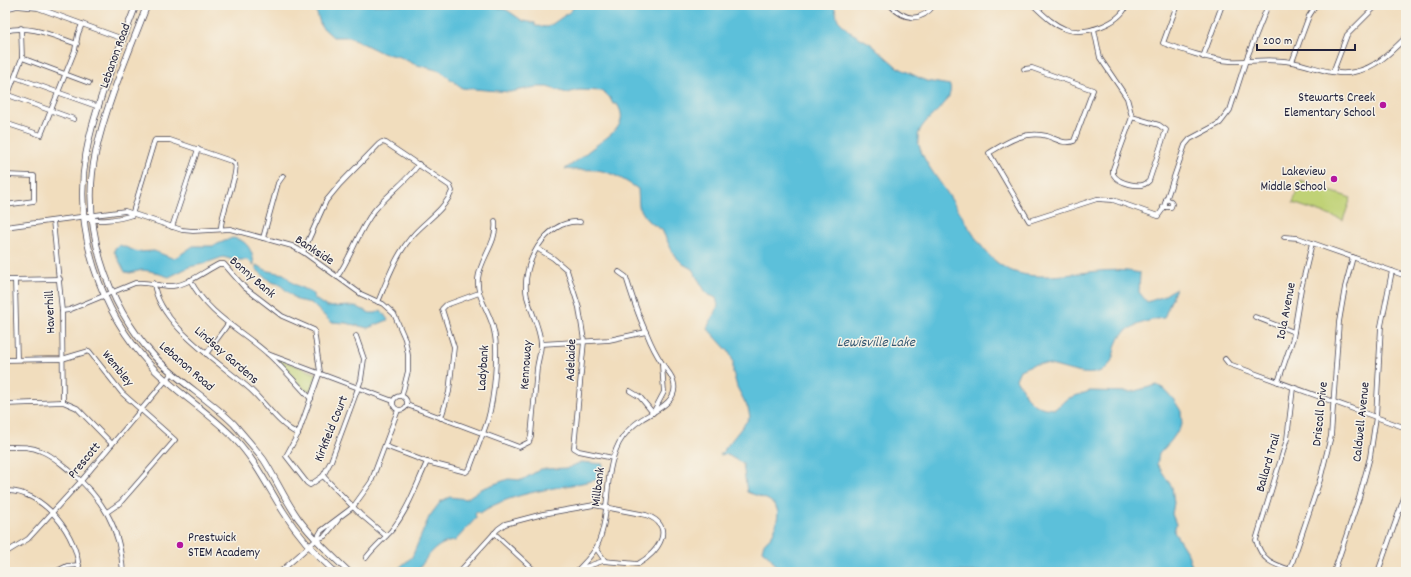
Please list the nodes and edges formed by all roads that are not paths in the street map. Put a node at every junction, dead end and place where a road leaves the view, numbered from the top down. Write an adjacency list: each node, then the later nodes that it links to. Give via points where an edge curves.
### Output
1 (136, 5): 18 (main road, Lebanon Road)
2 (147, 5): 19 (main road, Lebanon Road)
3 (890, 5): 4 (street, via 906,15 920,18)
4 (934, 5)
5 (1033, 5): 15 (street, via 1065,29)
6 (1127, 5): 15 (street, via 1117,19)
7 (1177, 5): 21 (street, via 1163,43)
8 (1222, 5): 21 (street)
9 (1268, 5): 23 (street)
10 (1316, 5): 24 (street, via 1309,16)
11 (1377, 5): 26 (street, via 1347,35)
12 (5, 9): 13 (street, via 30,6)
13 (82, 24): 18 (street); 20 (street)
14 (21, 28): 16 (street); 20 (street, via 33,29); 22 (street)
15 (1094, 28): 35 (street, via 1100,58 1127,98)
16 (5, 31)
17 (1406, 37): 26 (street, via 1368,68 1347,74)
18 (123, 39): 19 (main road); 33 (main road, Lebanon Road)
19 (133, 43): 46 (main road, Lebanon Road, via 104,122 96,153 92,193)
20 (76, 44): 27 (street)
21 (1203, 57): 23 (street)
22 (22, 58): 27 (street); 28 (street)
23 (1246, 60): 24 (street); 42 (street, via 1230,110 1220,123 1190,139 1185,145)
24 (1292, 62): 26 (street)
25 (1024, 69): 44 (street, via 1032,68 1093,90 1074,141 1066,143 1037,134 1025,135 989,153 1029,221 1097,199 1113,200 1158,216)
26 (1333, 72)
27 (66, 74): 29 (street); 30 (street)
28 (15, 77): 30 (street); 31 (street)
29 (89, 83)
30 (59, 93): 33 (street); 34 (street)
31 (8, 94): 32 (street); 34 (street)
32 (5, 102)
33 (99, 107): 47 (main road, Lebanon Road, via 86,154)
34 (51, 111): 36 (street); 37 (street, via 41,136)
35 (1132, 117): 35 (street, via 1159,125 1166,130 1149,181 1142,185 1119,180 1113,174)
36 (74, 119)
37 (5, 123)
38 (198, 149): 45 (street, via 177,142 156,140); 52 (street); 53 (street, via 235,164 236,172 222,214)
39 (419, 164): 58 (street, via 382,142 330,196); 63 (street, via 374,211); 72 (street, via 452,189 451,194 414,234 396,259)
40 (5, 175): 43 (street, via 34,176 34,201)
41 (283, 176): 55 (street, via 278,183)
42 (1166, 200): 44 (street); 44 (street, via 1171,201 1171,207)
43 (5, 205)
44 (1163, 207)
45 (132, 214): 46 (street, Bankside, via 125,211); 52 (street, Bankside)
46 (93, 217): 47 (street, Bankside); 69 (main road, Lebanon Road, via 102,264)
47 (84, 218): 48 (street, Bankside); 71 (main road, Lebanon Road, via 89,252)
48 (53, 221): 51 (street, Bankside); 64 (street, Haverhill)
49 (495, 221): 70 (street, Ladybank, via 494,237 480,270)
50 (580, 222): 57 (street, Kennoway, via 568,222 556,227)
51 (5, 227)
52 (172, 227): 53 (street, Bankside, via 193,231)
53 (221, 228): 55 (street, Bankside)
54 (1284, 237): 56 (street)
55 (262, 238): 58 (street, Bankside)
56 (1312, 243): 59 (street); 77 (street, Iola Avenue)
57 (538, 249): 79 (street, Adelaide, via 566,270 579,308); 80 (street, Kennoway, via 530,264 526,284)
58 (302, 252): 63 (street, Bankside)
59 (1352, 257): 60 (street); 99 (street, Driscoll Drive, via 1339,322)
60 (1392, 271): 62 (street); 105 (street, Caldwell Avenue, via 1381,326)
61 (619, 272): 76 (street, Millbank, via 626,277)
62 (1406, 276)
63 (337, 277): 72 (street, Bankside, via 361,294)
64 (60, 278): 66 (street); 73 (street, Haverhill)
65 (5, 280): 66 (street)
66 (15, 280): 83 (street)
67 (190, 280): 68 (street, Bonny Bank, via 172,286); 75 (street, via 211,309); 88 (street, Bonny Bank, via 219,264 224,264 244,287 282,316 314,330)
68 (154, 283): 69 (street, Bonny Bank, via 135,283); 81 (street, Lindsay Gardens, via 156,297 163,307 177,326)
69 (112, 292): 71 (street, Bonny Bank); 89 (main road, Lebanon Road, via 136,333)
70 (479, 293): 106 (street, via 446,305 442,309 454,347 448,399); 108 (street, Ladybank, via 494,330 497,345 490,409)
71 (104, 296): 73 (street, Bonny Bank); 90 (main road, Lebanon Road, via 130,342)
72 (378, 302): 95 (street, Bankside, via 394,314 406,344 408,366)
73 (62, 311): 84 (street, Haverhill)
74 (1255, 317): 77 (street)
75 (228, 324): 81 (street); 82 (street)
76 (646, 332): 79 (street, via 609,340); 87 (street, Millbank)
77 (1294, 332): 91 (street, Iola Avenue)
78 (356, 336): 92 (street, Kirkfield Court, via 364,359)
79 (584, 341): 80 (street); 113 (street, Adelaide, via 574,448)
80 (541, 344): 108 (street, Kennoway, via 529,442 519,447)
81 (206, 354): 109 (street, Lindsay Gardens, via 252,391 284,426)
82 (268, 354): 88 (street); 96 (street)
83 (17, 359): 84 (street, Wembley); 86 (street, Wembley)
84 (62, 359): 98 (street, Haverhill); 103 (street, Wembley, via 89,351 122,393)
85 (1225, 359): 91 (street, via 1229,364)
86 (5, 360)
87 (662, 365): 104 (street, Millbank, via 664,392); 104 (street, Millbank, via 669,371 675,384 672,398)
88 (320, 372): 92 (street); 96 (street)
89 (172, 373): 90 (street, Prescott); 125 (main road, Lebanon Road, via 215,407 247,439 264,460 297,517)
90 (166, 380): 103 (street, Prescott); 126 (main road, Lebanon Road, via 216,420 236,440)
91 (1278, 382): 93 (street)
92 (359, 388): 97 (street); 115 (street, Kirkfield Court, via 336,451)
93 (1293, 388): 99 (street); 133 (street, Ballard Trail, via 1287,439 1277,478 1257,534 1259,550 1264,558)
94 (630, 391): 104 (street, via 640,397)
95 (402, 395): 97 (street, via 396,396); 101 (street, via 407,399)
96 (310, 399): 109 (street)
97 (393, 401): 102 (street)
98 (63, 402): 100 (street); 110 (street, via 77,408)
99 (1334, 402): 105 (street); 133 (street, Driscoll Drive, via 1331,436 1324,466)
100 (5, 404)
101 (407, 405): 102 (street); 106 (street)
102 (398, 410): 111 (street)
103 (141, 411): 110 (street, Prescott); 121 (street, Wembley, via 175,440 120,503)
104 (652, 413): 113 (street, Millbank, via 624,435)
105 (1376, 417): 107 (street); 145 (street, Caldwell Avenue, via 1366,478)
106 (441, 418): 108 (street)
107 (1406, 428)
108 (483, 433): 114 (street, Ladybank, via 468,471 462,472)
109 (298, 434): 115 (street, Kirkfield Court, via 287,454 288,458 307,483 314,483)
110 (112, 444): 116 (street, Prescott)
111 (385, 446): 114 (street); 119 (street, via 370,482)
112 (5, 447): 116 (street, via 28,447 41,451 52,456)
113 (613, 458): 120 (street, Millbank, via 608,473)
114 (427, 462): 124 (street, via 408,505)
115 (322, 476): 119 (street)
116 (81, 481): 121 (street); 122 (street, Prescott)
117 (5, 491): 122 (street, via 18,491 28,495)
118 (1406, 492): 146 (street)
119 (353, 507): 124 (street); 125 (street, via 321,531)
120 (606, 507): 123 (street, via 594,505 543,514 505,524); 127 (street, Millbank, via 601,536); 130 (street, via 652,517 660,527 662,536 658,547 638,564)
121 (107, 512): 137 (street, via 117,536)
122 (51, 513): 128 (street, Prescott, via 28,539); 131 (street, via 68,531 76,549)
123 (494, 533): 132 (street); 143 (street)
124 (386, 536): 129 (street)
125 (316, 540): 126 (street); 140 (main road, Lebanon Road)
126 (309, 546): 138 (street); 139 (main road, Lebanon Road)
127 (596, 548): 130 (street); 134 (street, Millbank)
128 (5, 553)
129 (366, 558)
130 (605, 561): 134 (street)
131 (79, 565): 135 (street, via 67,566); 136 (street)
132 (462, 568): 141 (street); 142 (street)
133 (1290, 570): 144 (street)
134 (577, 571)
135 (55, 572)
136 (79, 572)
137 (123, 572)
138 (280, 572)
139 (335, 572)
140 (349, 572)
141 (459, 572)
142 (467, 572)
143 (536, 572)
144 (1296, 572)
145 (1334, 572)
146 (1378, 572)

